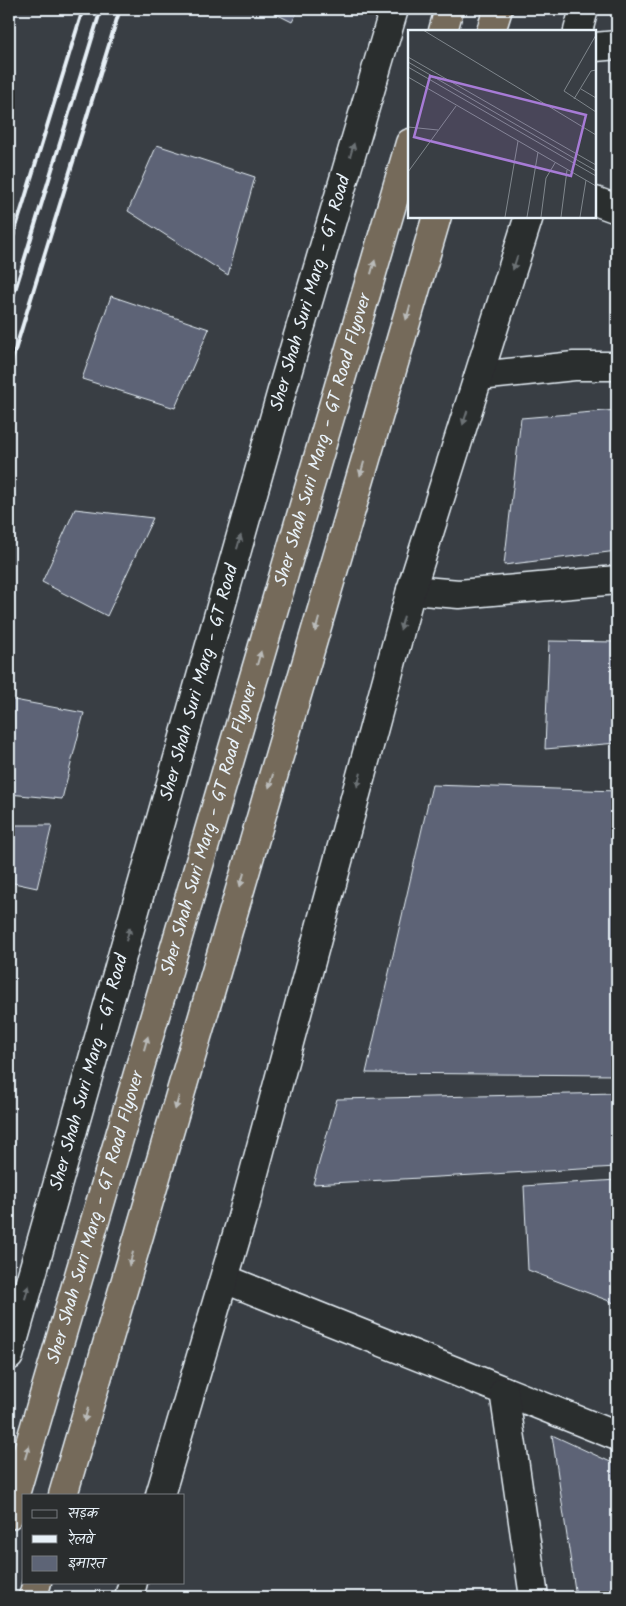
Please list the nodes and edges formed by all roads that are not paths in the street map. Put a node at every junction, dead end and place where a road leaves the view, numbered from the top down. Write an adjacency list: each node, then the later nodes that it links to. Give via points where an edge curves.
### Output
1 (394, 9): 20 (street, Sher Shah Suri Marg - GT Road, one-way to 1, via 282,390)
2 (449, 9): 5 (highway)
3 (498, 9): 6 (highway)
4 (584, 9): 7 (street)
5 (443, 30)
6 (491, 30)
7 (578, 30)
8 (617, 45): 9 (street)
9 (596, 47)
10 (408, 150): 25 (highway, Sher Shah Suri Marg - GT Road Flyover, one-way to 10)
11 (596, 202): 12 (street)
12 (617, 209)
13 (436, 218): 23 (highway, one-way to 23)
14 (528, 218): 16 (street, one-way to 16)
15 (617, 366): 16 (street, via 574,366)
16 (479, 376): 18 (street, one-way to 18)
17 (617, 580): 18 (street, via 458,594)
18 (411, 590): 19 (street, one-way to 19)
19 (225, 1279): 21 (street); 24 (street)
20 (9, 1356)
21 (504, 1391): 22 (street); 30 (street)
22 (617, 1436)
23 (63, 1494)
24 (160, 1494)
25 (9, 1515)
26 (36, 1584): 28 (highway)
27 (133, 1584): 29 (street)
28 (33, 1597)
29 (129, 1597)
30 (534, 1597)

